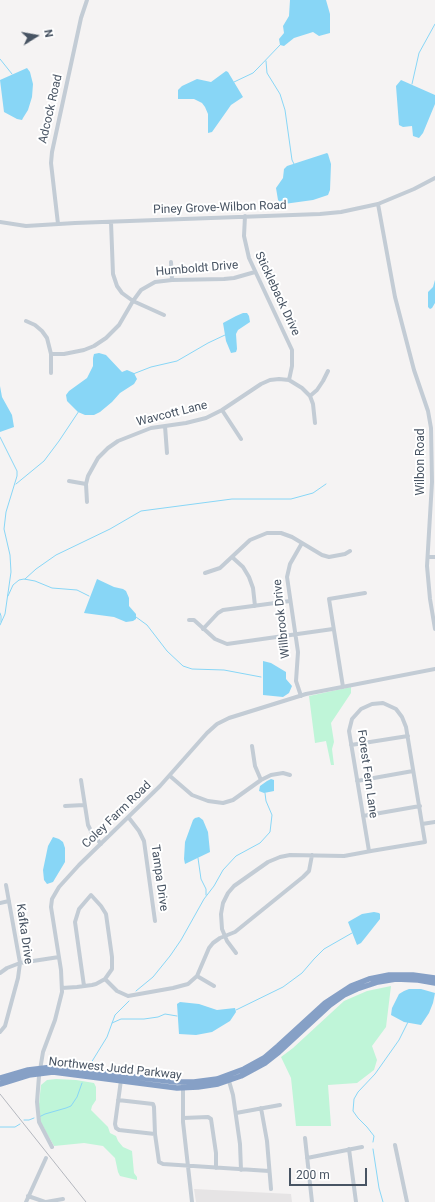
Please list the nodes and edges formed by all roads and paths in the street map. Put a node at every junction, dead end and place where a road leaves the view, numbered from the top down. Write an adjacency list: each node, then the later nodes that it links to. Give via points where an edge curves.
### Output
1 (86, 0): 7 (street, Adcock Road, via 51,158)
2 (435, 178): 3 (street, Piney Grove-Wilbon Road)
3 (378, 204): 4 (street, Piney Grove-Wilbon Road, via 320,214); 24 (street, Wilbon Road, via 395,297 430,422)
4 (246, 216): 6 (street, Piney Grove-Wilbon Road); 9 (street, Stickleback Drive, via 244,236)
5 (0, 222): 7 (street, Piney Grove-Wilbon Road, via 26,226)
6 (111, 222): 7 (street, Piney Grove-Wilbon Road); 11 (street, via 113,274 122,293)
7 (58, 224)
8 (171, 262): 10 (street)
9 (255, 272): 10 (street, Humboldt Drive, via 224,279); 17 (street, Stickleback Drive, via 292,350)
10 (172, 280): 11 (street, Humboldt Drive, via 149,284)
11 (133, 300): 12 (street); 14 (street, Humboldt Drive, via 119,325 94,346 64,354)
12 (164, 315)
13 (26, 321): 14 (street, via 42,331 50,345)
14 (51, 354): 16 (street)
15 (328, 371): 18 (street, via 320,386)
16 (51, 373)
17 (289, 380): 18 (street); 19 (street, Wavcott Lane, via 276,379 261,384)
18 (310, 396): 20 (street, via 315,412)
19 (222, 410): 21 (street, Wavcott Lane, via 200,420); 22 (street)
20 (315, 423)
21 (165, 426): 23 (street); 26 (street, Wavcott Lane, via 137,433 108,448 98,458)
22 (241, 439)
23 (167, 453)
24 (433, 480): 31 (street, Wilbon Road)
25 (69, 481): 26 (street)
26 (86, 484): 27 (street, Wavcott Lane)
27 (87, 502)
28 (302, 543): 29 (street, via 322,556 329,557); 30 (street, via 281,532 267,533 250,540); 35 (street, Willbrook Drive, via 286,577)
29 (350, 551)
30 (232, 557): 33 (street, via 220,568); 36 (street, via 249,577)
31 (428, 557): 32 (street); 40 (street, Wilbon Road, via 427,579)
32 (435, 557)
33 (205, 573)
34 (365, 593): 39 (street, via 329,599)
35 (290, 601): 36 (street); 41 (street, Willbrook Drive)
36 (255, 606): 38 (street, via 223,610)
37 (189, 620): 38 (street, via 194,620)
38 (203, 628): 41 (street, via 215,639 227,644)
39 (333, 629): 41 (street); 43 (street)
40 (435, 629)
41 (295, 635): 44 (street, Willbrook Drive, via 298,656 296,680)
42 (435, 669): 43 (street, Coley Farm Road)
43 (343, 687): 44 (street, Coley Farm Road)
44 (301, 696): 50 (street, Coley Farm Road, via 217,724)
45 (408, 736): 46 (street); 46 (street, Forest Fern Lane, via 404,722 396,709 383,703 372,704 361,709 352,719 349,731); 48 (street, Forest Fern Lane)
46 (351, 745): 53 (street, Forest Fern Lane)
47 (252, 746): 52 (street, via 254,762)
48 (414, 771): 53 (street); 56 (street, Forest Fern Lane)
49 (290, 775): 52 (street, via 280,773)
50 (170, 776): 52 (street, via 192,795 221,803 233,800); 58 (street, Coley Farm Road)
51 (81, 780): 54 (street)
52 (262, 780)
53 (357, 781): 57 (street, Forest Fern Lane)
54 (84, 805): 55 (street); 61 (street, via 89,828)
55 (65, 806)
56 (420, 806): 57 (street); 60 (street, Forest Fern Lane)
57 (363, 816): 62 (street, Forest Fern Lane)
58 (129, 818): 61 (street, Coley Farm Road); 67 (street, Tampa Drive, via 144,841)
59 (435, 822): 60 (street)
60 (422, 824): 62 (street, Forest Fern Lane, via 425,842)
61 (101, 844): 70 (street, Coley Farm Road, via 70,875 52,899 51,912)
62 (369, 851): 63 (street, via 335,856)
63 (312, 855): 68 (street, via 308,871 303,877 235,932); 68 (street, via 276,858 234,886 226,896 221,909)
64 (6, 885): 65 (street, Kafka Drive)
65 (9, 901): 66 (street); 71 (street, Kafka Drive)
66 (0, 903)
67 (155, 921)
68 (224, 936): 69 (street); 73 (street, via 211,946)
69 (236, 953)
70 (59, 957): 71 (street); 79 (street, Coley Farm Road)
71 (20, 963): 72 (street); 80 (street, Kafka Drive, via 5,1026)
72 (0, 973)
73 (197, 976): 75 (street, via 182,986 131,996 120,994); 78 (street)
74 (435, 978): 86 (highway, Northwest Judd Parkway, via 395,974 356,984 330,999 255,1064 223,1077)
75 (105, 979): 77 (street); 77 (street, via 111,971 113,962 107,918 101,906 90,895 77,912 75,922)
76 (435, 983): 84 (highway, Northwest Judd Parkway, via 390,980 352,992 330,1005 270,1059)
77 (84, 986): 79 (street)
78 (214, 986)
79 (62, 988): 81 (street, Coley Farm Road)
80 (0, 1032)
81 (40, 1070): 82 (highway, Northwest Judd Parkway, via 23,1071); 83 (highway, Northwest Judd Parkway); 85 (highway, Northwest Judd Parkway); 86 (highway, Northwest Judd Parkway, via 64,1068); 95 (street, Coley Farm Road, via 38,1117)
82 (0, 1078)
83 (121, 1080): 86 (highway, Northwest Judd Parkway); 87 (street)
84 (229, 1081): 86 (highway, Northwest Judd Parkway, via 204,1086); 90 (street)
85 (0, 1084)
86 (183, 1085): 91 (street)
87 (118, 1100): 92 (street, via 153,1104); 92 (street, via 115,1124 118,1130)
88 (280, 1105): 89 (street)
89 (262, 1108): 90 (street); 103 (street)
90 (236, 1113): 102 (street)
91 (183, 1118): 100 (street); 101 (street, via 211,1119)
92 (155, 1134): 100 (street, via 159,1162)
93 (305, 1138): 99 (street)
94 (395, 1145): 113 (street)
95 (52, 1147)
96 (362, 1147): 97 (street)
97 (349, 1149): 99 (street); 112 (street)
98 (46, 1158): 105 (street)
99 (307, 1158): 111 (street)
100 (188, 1166): 101 (street); 110 (street)
101 (216, 1168): 102 (street)
102 (241, 1170): 103 (street)
103 (269, 1171): 104 (street)
104 (271, 1189)
105 (28, 1196): 107 (street); 108 (street)
106 (62, 1199): 109 (street)
107 (26, 1202)
108 (46, 1202): 109 (street)
109 (50, 1202)
110 (192, 1202)
111 (312, 1202)
112 (356, 1202)
113 (407, 1202)

